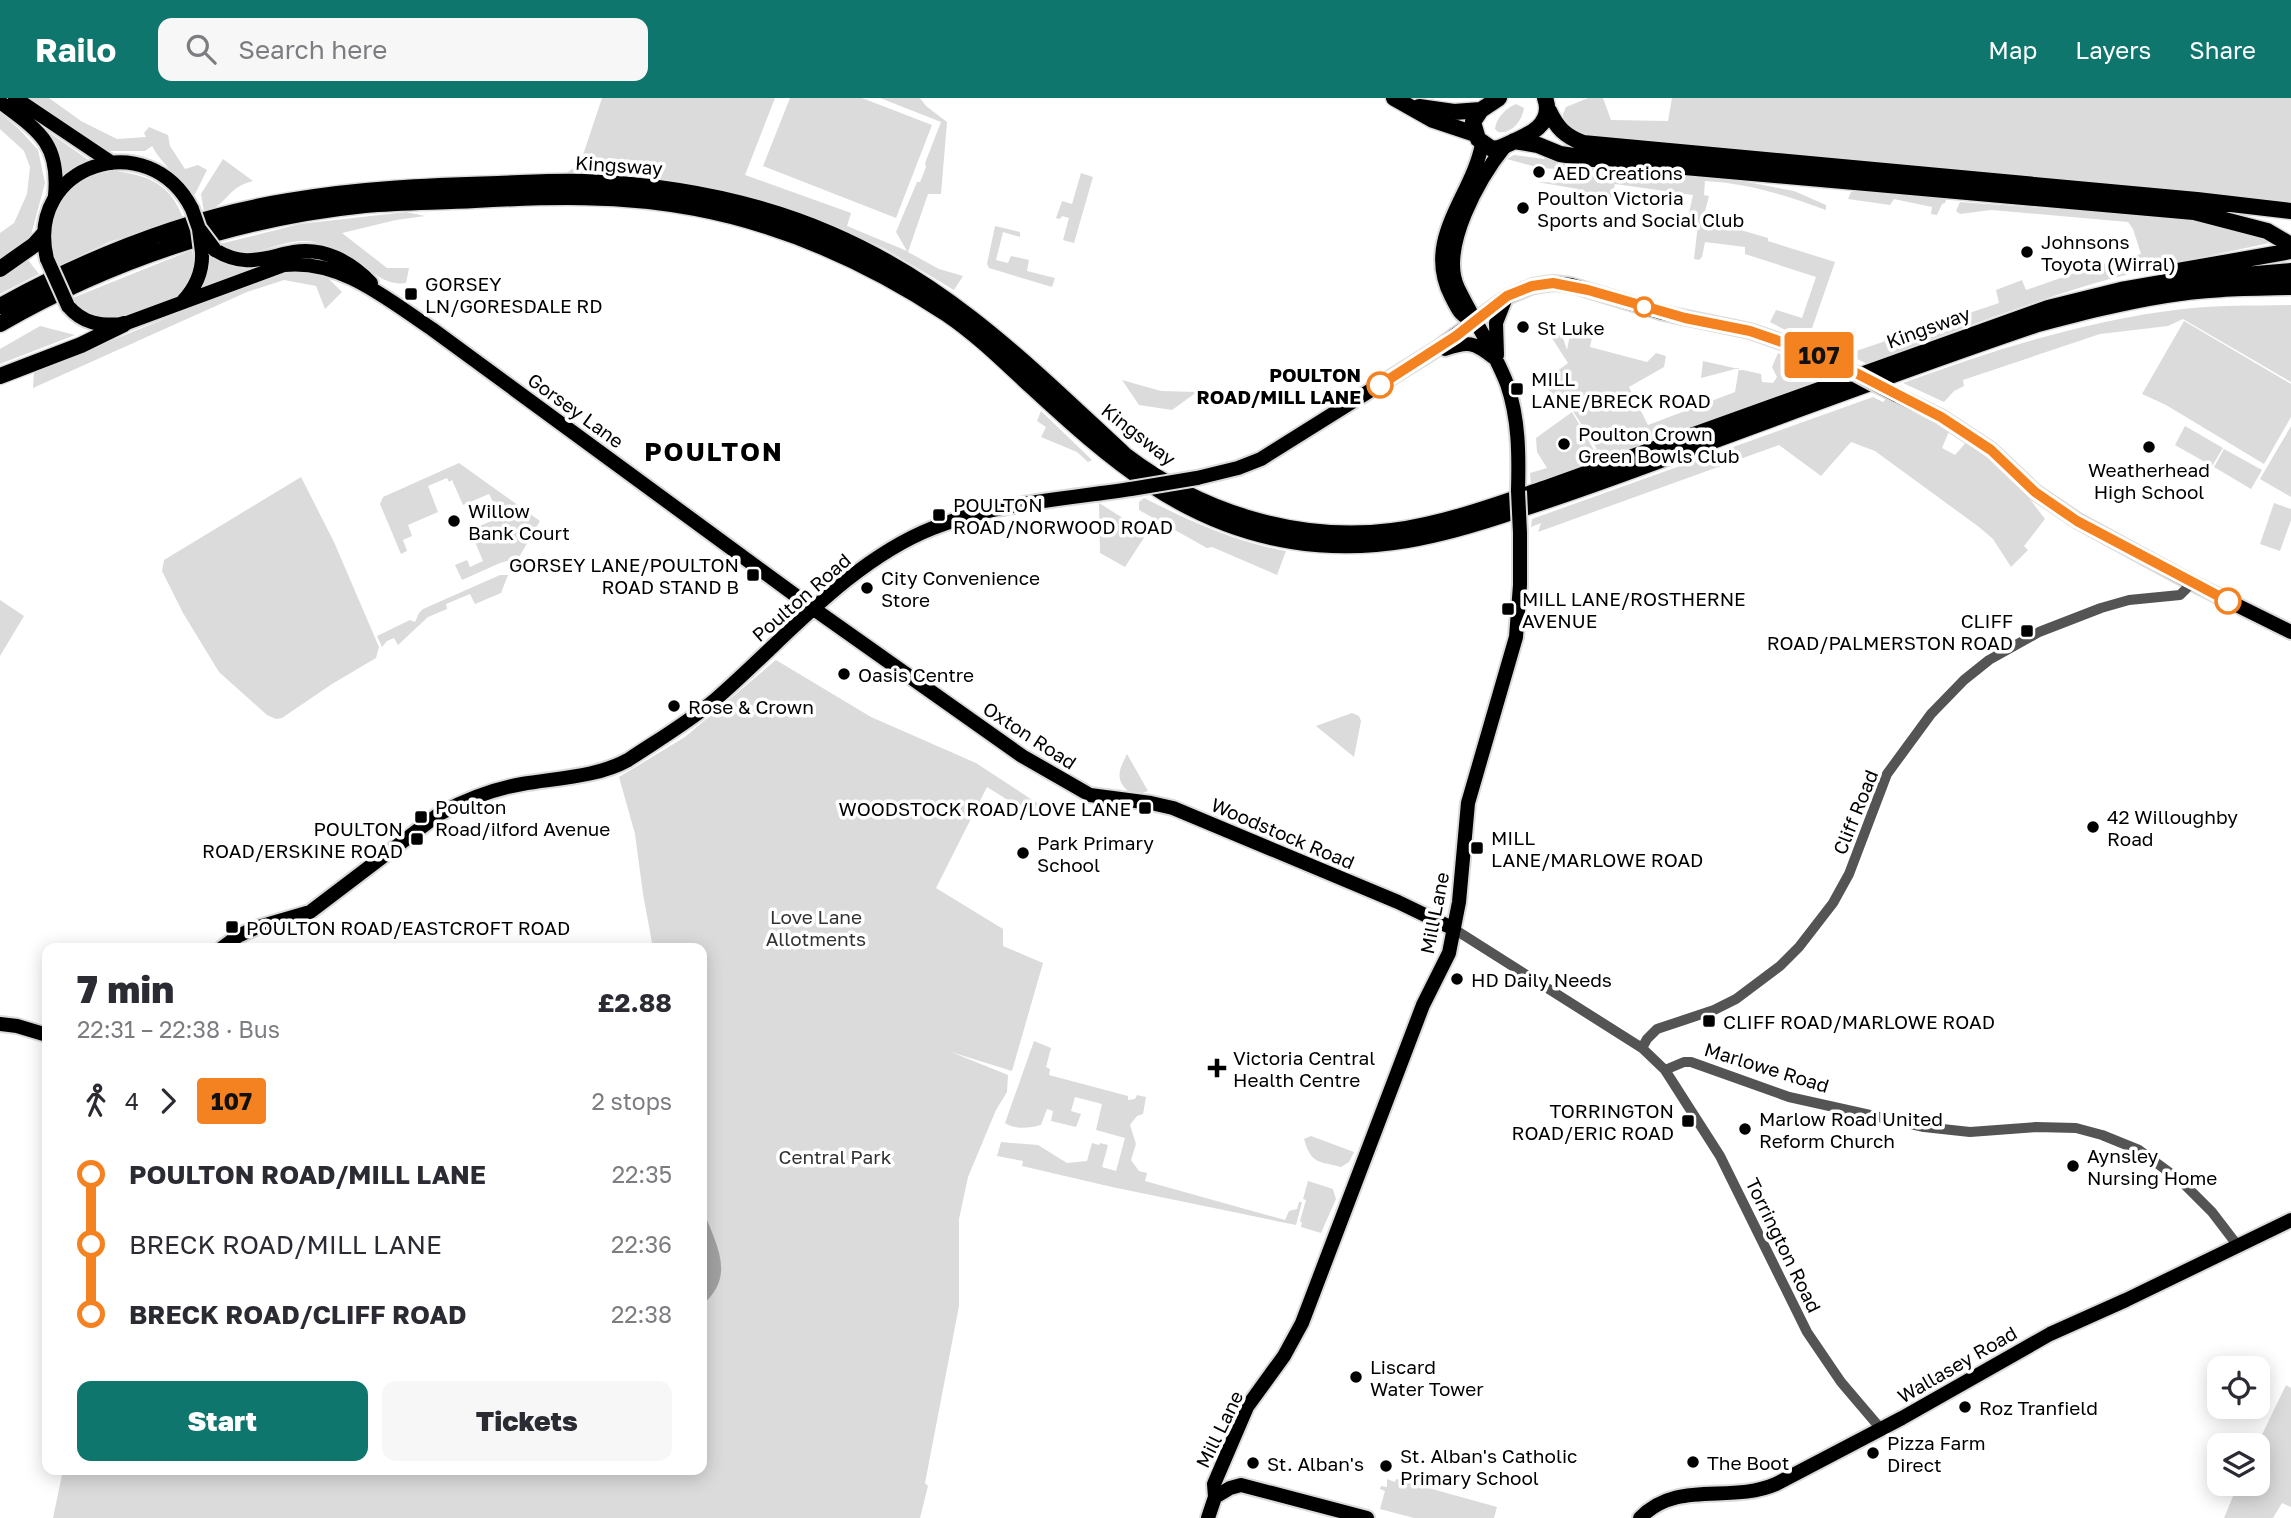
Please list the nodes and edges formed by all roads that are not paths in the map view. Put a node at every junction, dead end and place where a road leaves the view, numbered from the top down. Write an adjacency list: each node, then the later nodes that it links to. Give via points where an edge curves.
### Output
1 (15, 98): 10 (main road)
2 (1394, 98): 6 (highway)
3 (1499, 98): 7 (highway)
4 (0, 102): 11 (main road, via 43,137 53,154)
5 (1549, 103): 9 (highway, via 1539,128); 12 (highway, via 1555,124 1567,137 1593,144)
6 (1409, 106): 7 (highway); 8 (highway)
7 (1480, 110): 8 (highway, via 1473,121)
8 (1478, 139): 9 (highway, via 1492,149); 26 (main road, via 1478,162 1441,248 1446,287 1461,316)
9 (1509, 143): 14 (highway, via 1594,159 2194,212 2267,231); 26 (main road, via 1494,159 1461,221 1454,245 1457,286)
10 (112, 163): 11 (main road, via 75,175); 15 (main road, bridge, via 138,163 162,174 183,193)
11 (55, 196): 13 (main road)
12 (2291, 211)
13 (43, 235): 17 (highway); 28 (main road, bridge, via 47,259 75,314 95,324)
14 (2291, 245)
15 (209, 251): 20 (main road, Gorsey Lane, via 242,261 317,252 340,258); 23 (main road, via 198,280)
16 (2291, 251): 25 (highway, via 2126,282)
17 (0, 269)
18 (2291, 271): 25 (highway, Kingsway, via 2173,281)
19 (2291, 287): 29 (highway, Kingsway, via 2168,295)
20 (382, 294): 23 (main road, Gorsey Lane, via 334,270 298,264 273,268); 34 (main road, Gorsey Lane)
21 (1507, 296): 26 (main road, Poulton Road); 31 (main road, via 1496,323); 33 (main road, bridge, via 1532,286 1571,285 1663,313 1750,331 1825,357 1941,417 1991,450 2035,492 2077,521)
22 (2291, 298): 29 (highway, via 2259,295 2177,301)
23 (180, 303): 28 (main road)
24 (0, 306): 25 (highway, Kingsway, via 41,284 171,231 287,201 485,184 648,186 775,214 831,234 898,268 985,327 1125,455 1191,497 1256,521 1359,533 1428,525 1468,514)
25 (2048, 308)
26 (1475, 322): 30 (main road, Poulton Road); 31 (main road, Mill Lane)
27 (0, 324): 29 (highway, Kingsway, via 68,289 169,247 292,216 366,205 506,198 601,198 693,208 806,240 915,294 989,347 1131,473 1199,514 1293,542 1367,546 1418,540 1548,501)
28 (124, 324): 32 (highway)
29 (2038, 324)
30 (1424, 357): 31 (main road, via 1464,343 1478,345); 34 (main road, Poulton Road, bridge, via 1238,468 965,517 930,529 868,565)
31 (1497, 359): 37 (main road, Mill Lane, bridge, via 1513,405 1517,436 1520,585 1516,637 1468,803)
32 (0, 376)
33 (2192, 583): 35 (main road); 41 (street, Cliff Road, via 2180,595 2101,607 2039,632 1964,680 1931,714 1887,774 1849,873 1833,903 1799,947 1736,999 1657,1029)
34 (814, 609): 36 (main road, Oxton Road, via 1022,756); 38 (main road, Poulton Road, via 715,700 616,767 518,784 459,803 310,912 255,928)
35 (2291, 632)
36 (1090, 795): 37 (main road, Woodstock Road, via 1173,808)
37 (1454, 929): 41 (street); 46 (main road, Mill Lane, via 1449,953 1423,1005 1302,1323 1247,1407)
38 (230, 943)
39 (0, 1024): 40 (main road)
40 (42, 1034)
41 (1642, 1048): 42 (street)
42 (1665, 1070): 44 (street, Marlowe Road, via 1691,1062 1789,1097 1924,1127 1970,1132 2076,1128 2102,1135 2139,1150 2181,1181); 45 (street, Torrington Road, via 1720,1156 1807,1332)
43 (2291, 1220): 44 (main road, Wallasey Road)
44 (2238, 1246): 45 (main road, Wallasey Road, via 2050,1334)
45 (1881, 1429): 51 (main road, Wallasey Road, via 1762,1490 1680,1496 1653,1505)
46 (1228, 1455): 47 (main road, via 1231,1473); 48 (main road, Mill Lane, via 1214,1484)
47 (1241, 1485): 48 (main road); 50 (main road)
48 (1214, 1497): 49 (main road, Mill Lane)
49 (1208, 1518)
50 (1367, 1518)
51 (1640, 1518)

